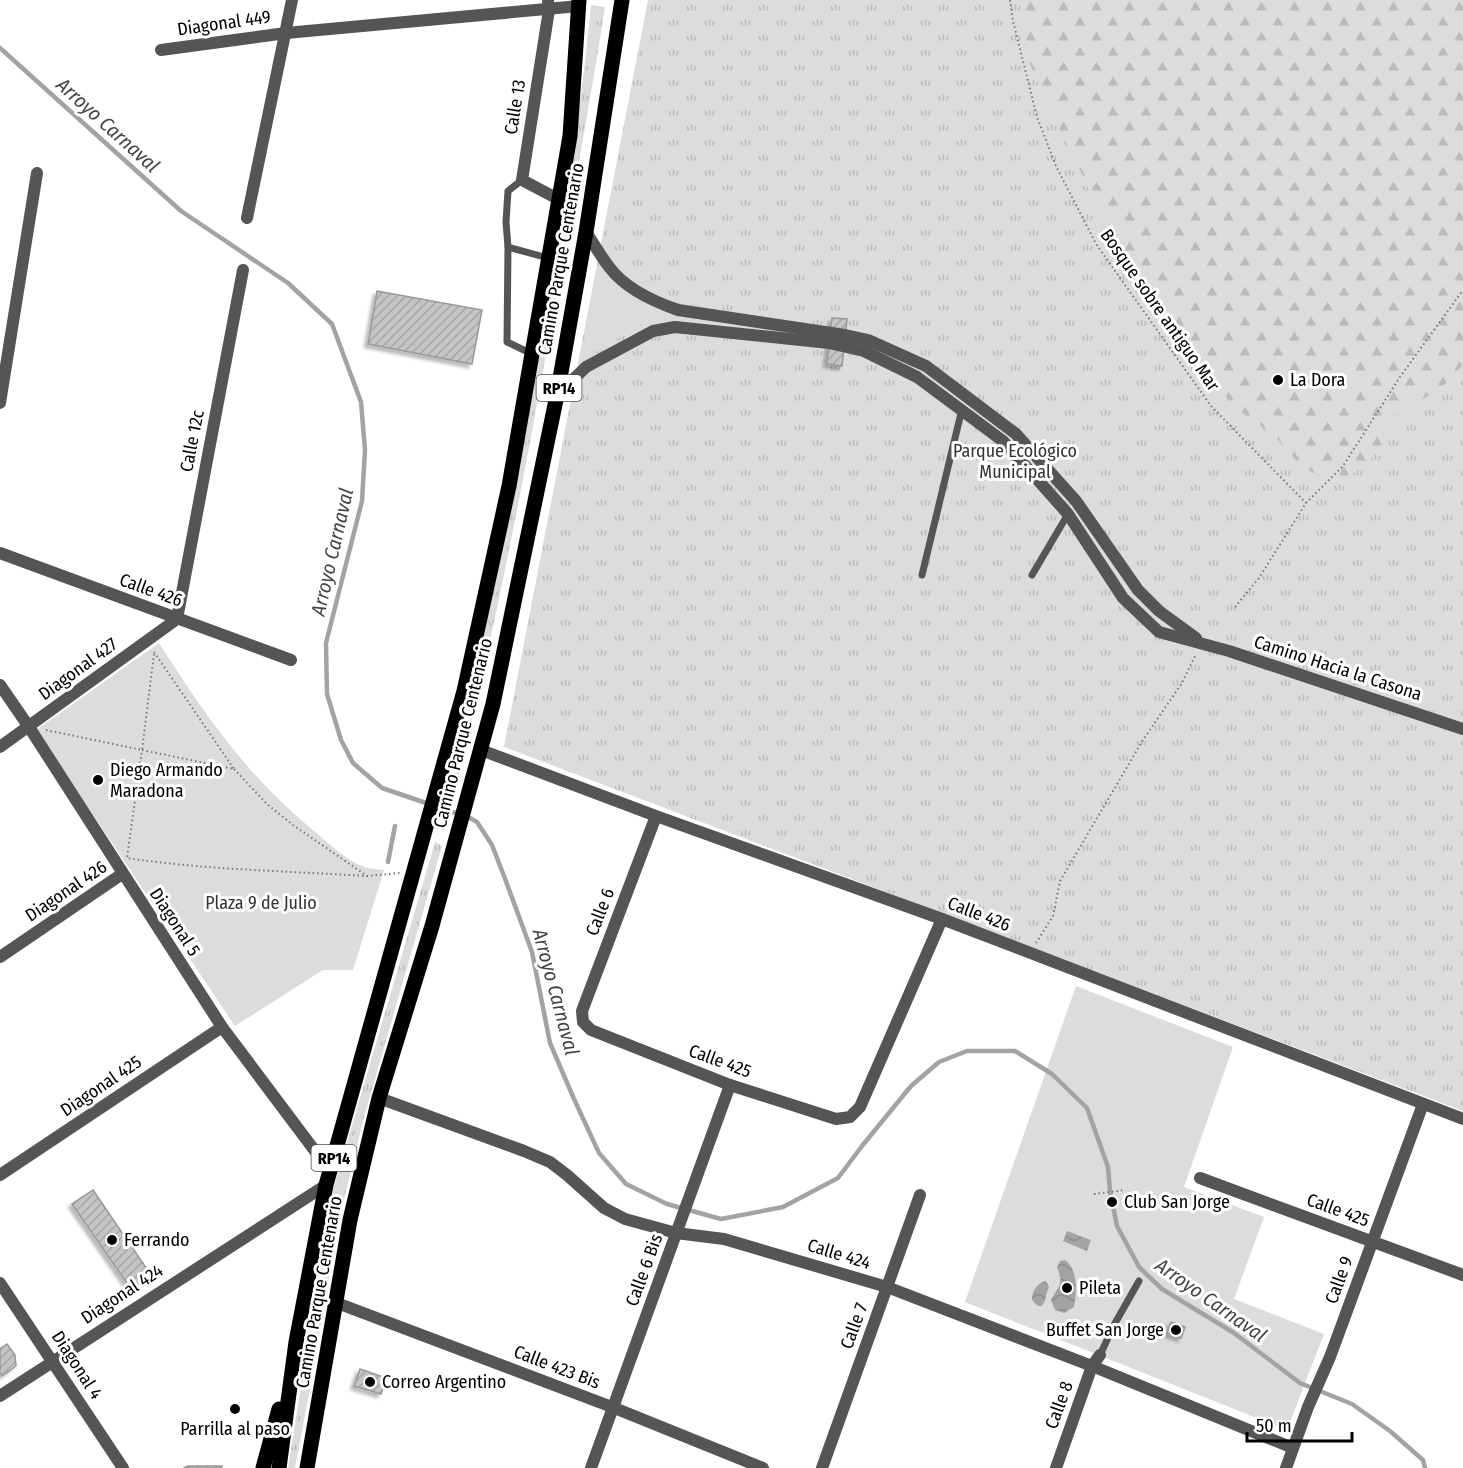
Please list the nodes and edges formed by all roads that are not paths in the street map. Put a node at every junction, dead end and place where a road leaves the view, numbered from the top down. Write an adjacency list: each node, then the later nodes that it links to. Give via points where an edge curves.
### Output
1 (292, 0): 5 (street)
2 (622, 0): 11 (main road, Camino Parque Centenario / RP14)
3 (579, 3): 4 (street, Diagonal 449); 9 (main road, Camino Parque Centenario / RP14, via 570,136)
4 (549, 5): 5 (street, Diagonal 449); 8 (street, Calle 13)
5 (286, 33): 6 (street, Diagonal 449); 10 (street)
6 (161, 50)
7 (37, 173): 20 (street)
8 (522, 180): 9 (street); 12 (lane, via 508,191)
9 (558, 199): 13 (main road, Camino Parque Centenario / RP14)
10 (247, 218)
11 (586, 232): 15 (street, via 611,270 640,294 660,304); 18 (main road, Camino Parque Centenario / RP14)
12 (508, 247): 13 (lane); 17 (lane, via 507,342)
13 (548, 258): 17 (main road, Camino Parque Centenario / RP14)
14 (243, 270): 27 (street, Calle 12c)
15 (830, 337): 16 (street); 18 (street, via 675,327 653,331 586,367)
16 (845, 341): 19 (street, Camino Hacia la Casona, via 868,340 926,366); 21 (street, Camino Hacia la Casona, via 917,377)
17 (532, 354): 46 (main road, Camino Parque Centenario / RP14, via 509,486 464,691)
18 (557, 395): 34 (main road, Camino Parque Centenario / RP14)
19 (976, 402): 21 (street); 22 (street, Camino Hacia la Casona, via 1016,434)
20 (0, 403)
21 (965, 411): 23 (street, Camino Hacia la Casona, via 1003,441); 25 (lane)
22 (1071, 495): 23 (street); 28 (street, Camino Hacia la Casona, via 1138,590)
23 (1065, 511): 26 (lane); 28 (street, Camino Hacia la Casona, via 1123,598 1141,616 1159,632)
24 (0, 553): 27 (street, Calle 426)
25 (922, 575)
26 (1032, 575)
27 (177, 619): 29 (street, Calle 426); 31 (street, Diagonal 427, via 151,646)
28 (1201, 642): 32 (street, Camino Hacia la Casona)
29 (291, 660)
30 (0, 685): 31 (street, Diagonal 5)
31 (29, 727): 33 (street, Diagonal 427); 36 (street, Diagonal 5)
32 (1463, 729)
33 (0, 747)
34 (481, 750): 35 (street, Calle 426); 42 (main road, Camino Parque Centenario / RP14)
35 (656, 816): 37 (street, Calle 426); 39 (street, Calle 6, via 582,1011)
36 (122, 874): 38 (street, Diagonal 426); 40 (street, Diagonal 5)
37 (942, 919): 41 (street, Calle 425, via 860,1107 850,1117 836,1119); 43 (street, Calle 426)
38 (0, 957)
39 (584, 1023): 41 (street, Calle 425, via 591,1030)
40 (222, 1027): 45 (street, Diagonal 425); 46 (street, Diagonal 5)
41 (730, 1085): 49 (street, Calle 6 Bis)
42 (380, 1098): 49 (street, Calle 424, via 541,1159 567,1174 604,1208 625,1219); 55 (main road, Camino Parque Centenario / RP14, via 350,1220)
43 (1423, 1104): 44 (street, Calle 426); 50 (street, Calle 9)
44 (1463, 1119)
45 (0, 1175)
46 (328, 1178): 56 (main road, Camino Parque Centenario / RP14); 58 (street, Diagonal 424)
47 (1200, 1178): 50 (street, Calle 425)
48 (920, 1195): 54 (street, Calle 7)
49 (677, 1230): 54 (street, Calle 424, via 724,1239); 61 (street, Calle 6 Bis)
50 (1372, 1242): 51 (street, Calle 425); 62 (street, Calle 9)
51 (1463, 1275)
52 (1139, 1281): 57 (lane)
53 (0, 1283): 58 (street, Diagonal 4)
54 (887, 1287): 59 (street, Calle 424); 69 (street, Calle 7)
55 (337, 1303): 61 (street, Calle 423 Bis); 66 (main road, Camino Parque Centenario / RP14)
56 (296, 1342): 64 (main road); 65 (main road, Camino Parque Centenario / RP14)
57 (1100, 1355): 59 (street, Calle 8)
58 (53, 1360): 60 (street, Diagonal 424); 63 (street, Diagonal 4)
59 (1092, 1366): 62 (street, Calle 424); 70 (street, Calle 8)
60 (0, 1396)
61 (612, 1407): 67 (street, Calle 6 Bis); 68 (street, Calle 423 Bis)
62 (1293, 1448): 71 (street, Calle 9)
63 (123, 1468)
64 (263, 1468)
65 (279, 1468)
66 (307, 1468)
67 (591, 1468)
68 (763, 1468)
69 (822, 1468)
70 (1056, 1468)
71 (1286, 1468)

